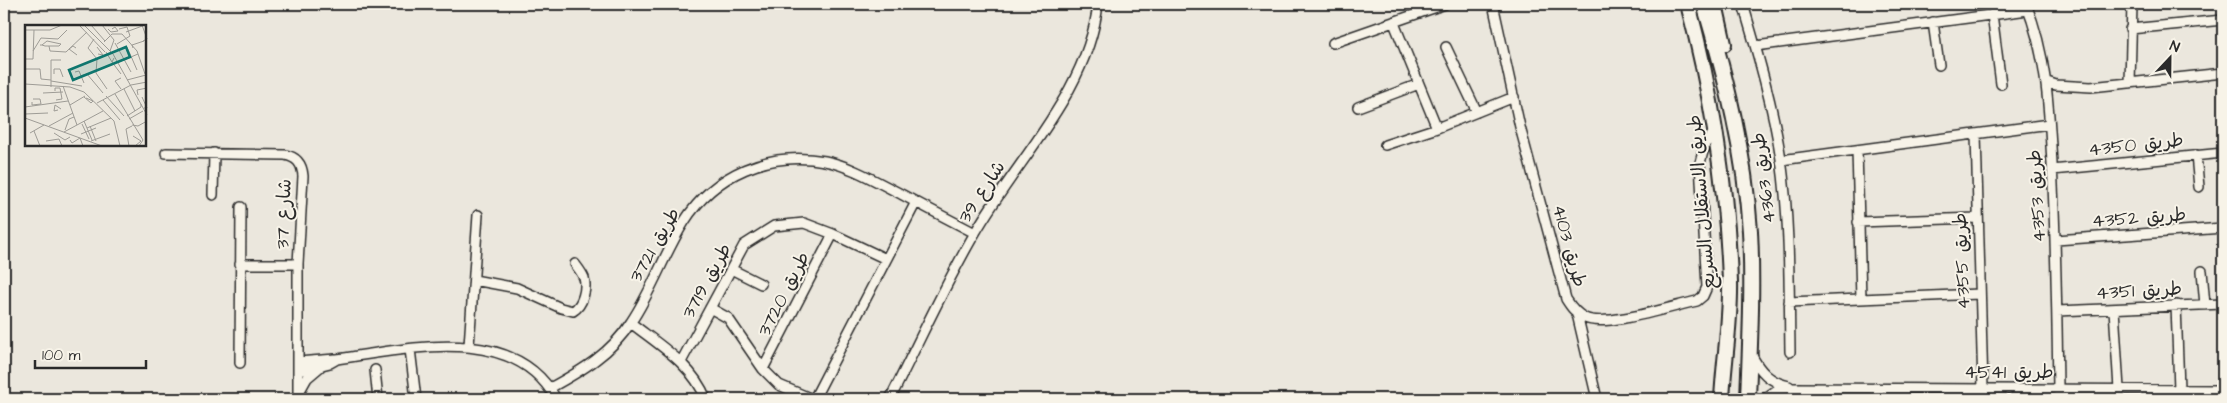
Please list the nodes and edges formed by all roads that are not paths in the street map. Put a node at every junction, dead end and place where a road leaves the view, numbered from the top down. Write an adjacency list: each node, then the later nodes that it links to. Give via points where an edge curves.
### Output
1 (1098, 4): 48 (street, شارع 39, via 1080,70)
2 (1445, 4): 13 (street)
3 (1493, 4): 25 (street, طريق 4103)
4 (1688, 4): 30 (main road, طريق الاستقلال السريع)
5 (1704, 4): 20 (main road, طريق الاستقلال السريع)
6 (1715, 4): 20 (main road, via 1727,55)
7 (1743, 4): 16 (street, طريق 4363)
8 (2132, 4): 14 (street)
9 (2027, 7): 10 (street); 21 (street, طريق 4353, via 2040,43)
10 (1992, 14): 12 (street); 24 (street)
11 (2223, 20): 14 (street)
12 (1933, 22): 16 (street); 18 (street)
13 (1394, 23): 15 (street); 23 (street)
14 (2130, 29): 22 (street)
15 (1333, 43)
16 (1756, 46): 38 (street, طريق 4363)
17 (1446, 47): 27 (street)
18 (1939, 65)
19 (2223, 73): 22 (street)
20 (1725, 74): 72 (main road, طريق الاستقلال السريع, via 1736,126 1750,229)
21 (2047, 82): 22 (street, via 2091,87); 28 (street, طريق 4353)
22 (2130, 83)
23 (1419, 84): 26 (street); 29 (street)
24 (2001, 84)
25 (1514, 97): 27 (street); 68 (street, طريق 4103, via 1566,299)
26 (1358, 106)
27 (1476, 112): 29 (street)
28 (2050, 124): 31 (street); 39 (street, طريق 4353)
29 (1437, 128): 32 (street)
30 (1717, 128): 68 (street, طريق 4103, via 1705,144 1701,157 1700,190 1707,288 1703,296 1697,301 1603,322); 97 (main road, طريق الاستقلال السريع, via 1730,283)
31 (1976, 134): 33 (street); 45 (street, طريق 4355)
32 (1385, 144)
33 (1857, 150): 38 (street); 46 (street)
34 (166, 152): 35 (street, شارع 37)
35 (214, 153): 41 (street); 53 (street, شارع 37, via 285,155 299,162 303,176)
36 (2223, 153): 37 (street, طريق 4350)
37 (2196, 155): 39 (street, طريق 4350); 40 (street)
38 (1781, 160): 61 (street, طريق 4363)
39 (2052, 170): 50 (street, طريق 4353)
40 (2199, 187)
41 (213, 195)
42 (916, 202): 48 (street, طريق 3721); 51 (street); 69 (street, طريق 3721, via 869,177 826,161 786,158 745,168 717,185 685,220)
43 (241, 207): 52 (street)
44 (478, 215): 57 (street)
45 (1977, 218): 46 (street); 59 (street, طريق 4355)
46 (1858, 222): 60 (street)
47 (2223, 228): 50 (street, طريق 4352)
48 (975, 233): 95 (street, شارع 39)
49 (833, 234): 51 (street, طريق 3719); 55 (street, طريق 3719, via 804,223 774,226 744,245); 79 (street, طريق 3720)
50 (2056, 240): 67 (street, طريق 4353)
51 (886, 259): 94 (street)
52 (240, 264): 53 (street); 76 (street)
53 (298, 264): 78 (street, شارع 37)
54 (575, 264): 57 (street, via 584,277 585,288 580,303 573,311 518,288)
55 (731, 269): 58 (street); 65 (street, طريق 3719)
56 (2202, 271): 64 (street)
57 (474, 280): 70 (street)
58 (761, 284)
59 (1979, 294): 60 (street); 84 (street, طريق 4355)
60 (1861, 299): 61 (street)
61 (1789, 302): 73 (street, طريق 4363)
62 (2223, 304): 64 (street, طريق 4351)
63 (2176, 305): 64 (street, طريق 4351); 66 (street, طريق 4351); 87 (street)
64 (2205, 305)
65 (710, 308): 75 (street, طريق 3719); 79 (street, طريق 3720, via 728,318)
66 (2114, 309): 67 (street, طريق 4351); 86 (street)
67 (2057, 311): 85 (street, طريق 4353)
68 (1578, 314): 96 (street)
69 (631, 323): 75 (street); 81 (street, طريق 3721, via 588,367)
70 (469, 346): 71 (street); 81 (street, via 514,360)
71 (410, 349): 74 (street); 91 (street)
72 (1749, 351): 82 (street, via 1768,378); 98 (main road, طريق الاستقلال السريع)
73 (1790, 352)
74 (337, 359): 77 (street); 78 (street)
75 (681, 362): 93 (street)
76 (240, 363)
77 (324, 365): 78 (street); 89 (street, via 307,378)
78 (298, 366): 89 (street, شارع 37)
79 (763, 369): 94 (street, طريق 3720, via 779,385)
80 (375, 370): 90 (street)
81 (550, 388): 92 (street)
82 (1794, 388): 83 (street, طريق 4541); 99 (street, via 1777,390)
83 (1875, 388): 84 (street, طريق 4541); 100 (street)
84 (1983, 388): 85 (street, طريق 4541)
85 (2058, 389): 86 (street, طريق 4541); 101 (street, طريق 4353)
86 (2119, 389): 87 (street, طريق 4541)
87 (2179, 389): 88 (street, طريق 4541)
88 (2223, 390)
89 (298, 398)
90 (378, 399)
91 (416, 399)
92 (556, 399)
93 (706, 399)
94 (813, 399)
95 (890, 399)
96 (1597, 399)
97 (1722, 399)
98 (1748, 399)
99 (1764, 399)
100 (1875, 399)
101 (2060, 399)

